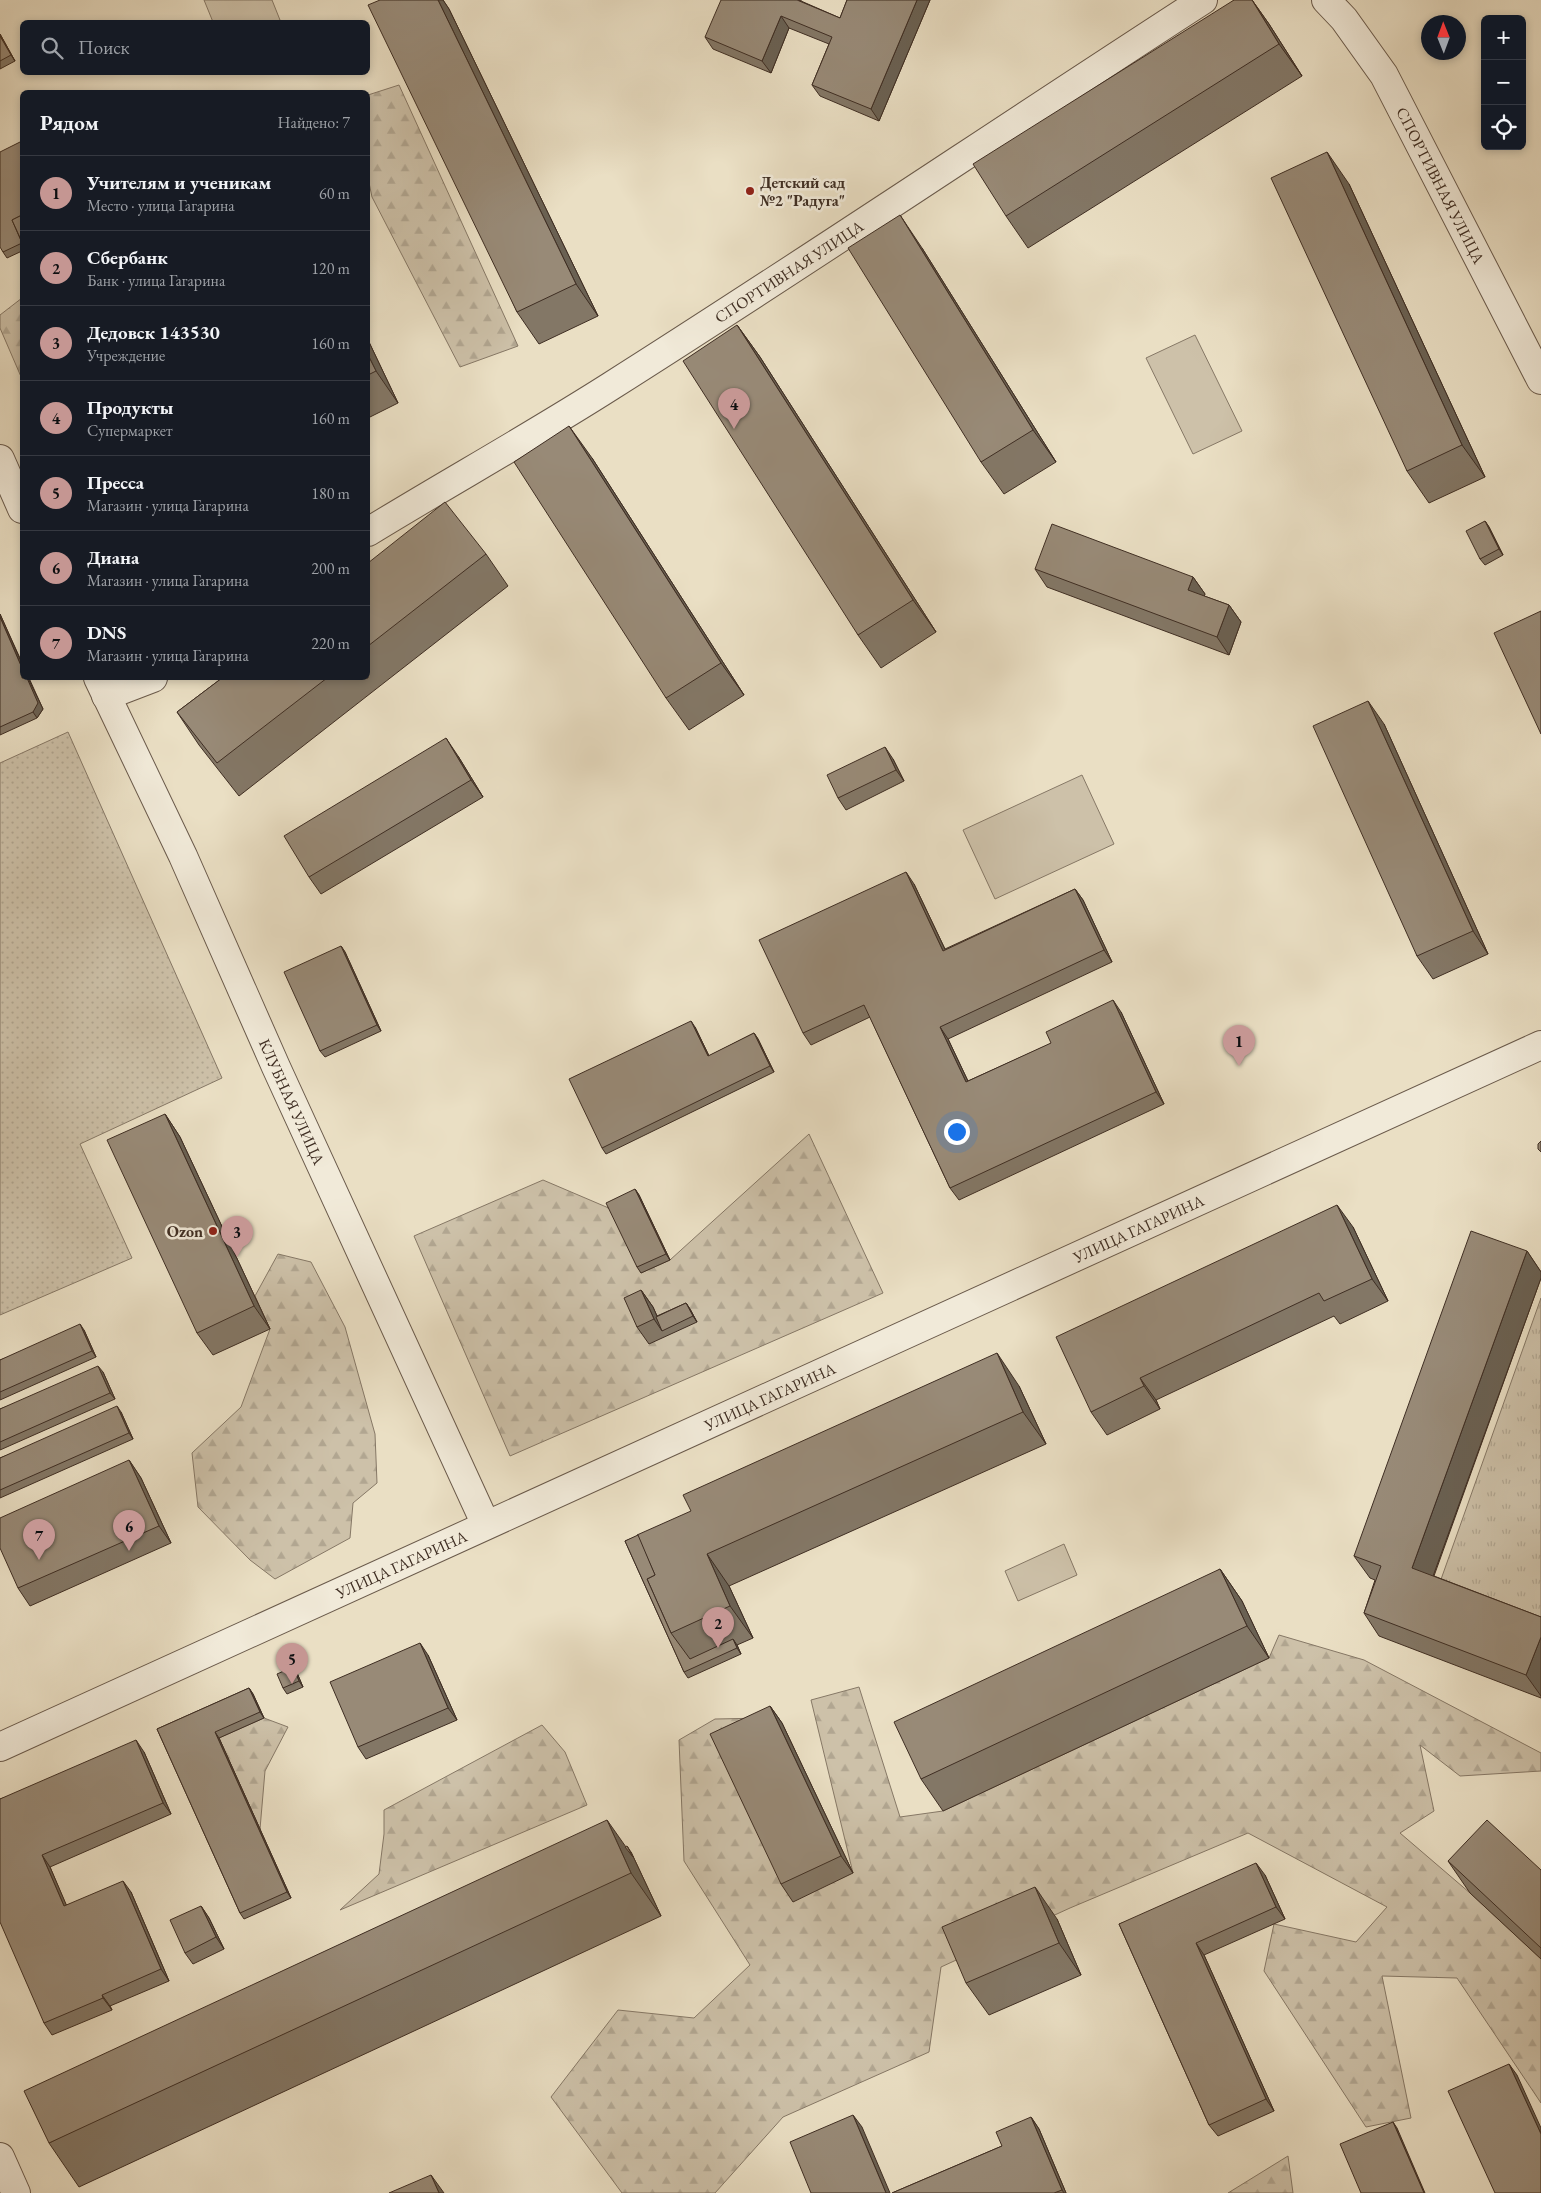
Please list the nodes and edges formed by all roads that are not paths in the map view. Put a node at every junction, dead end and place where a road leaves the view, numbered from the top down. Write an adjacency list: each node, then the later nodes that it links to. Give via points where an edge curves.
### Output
1 (1203, 0): 6 (street, СПОРТИВНАЯ УЛИЦА, via 795,269 607,388)
2 (1326, 0): 3 (street, СПОРТИВНАЯ УЛИЦА, via 1344,19 1384,75)
3 (1541, 380)
4 (0, 459): 5 (street)
5 (20, 504)
6 (370, 531)
7 (141, 680): 8 (street)
8 (102, 687): 10 (street, КЛУБНАЯ УЛИЦА, via 183,856)
9 (1541, 1045): 10 (street, УЛИЦА ГАГАРИНА)
10 (486, 1525): 11 (street, УЛИЦА ГАГАРИНА)
11 (0, 1747)
12 (0, 2156): 13 (street)
13 (16, 2193)

